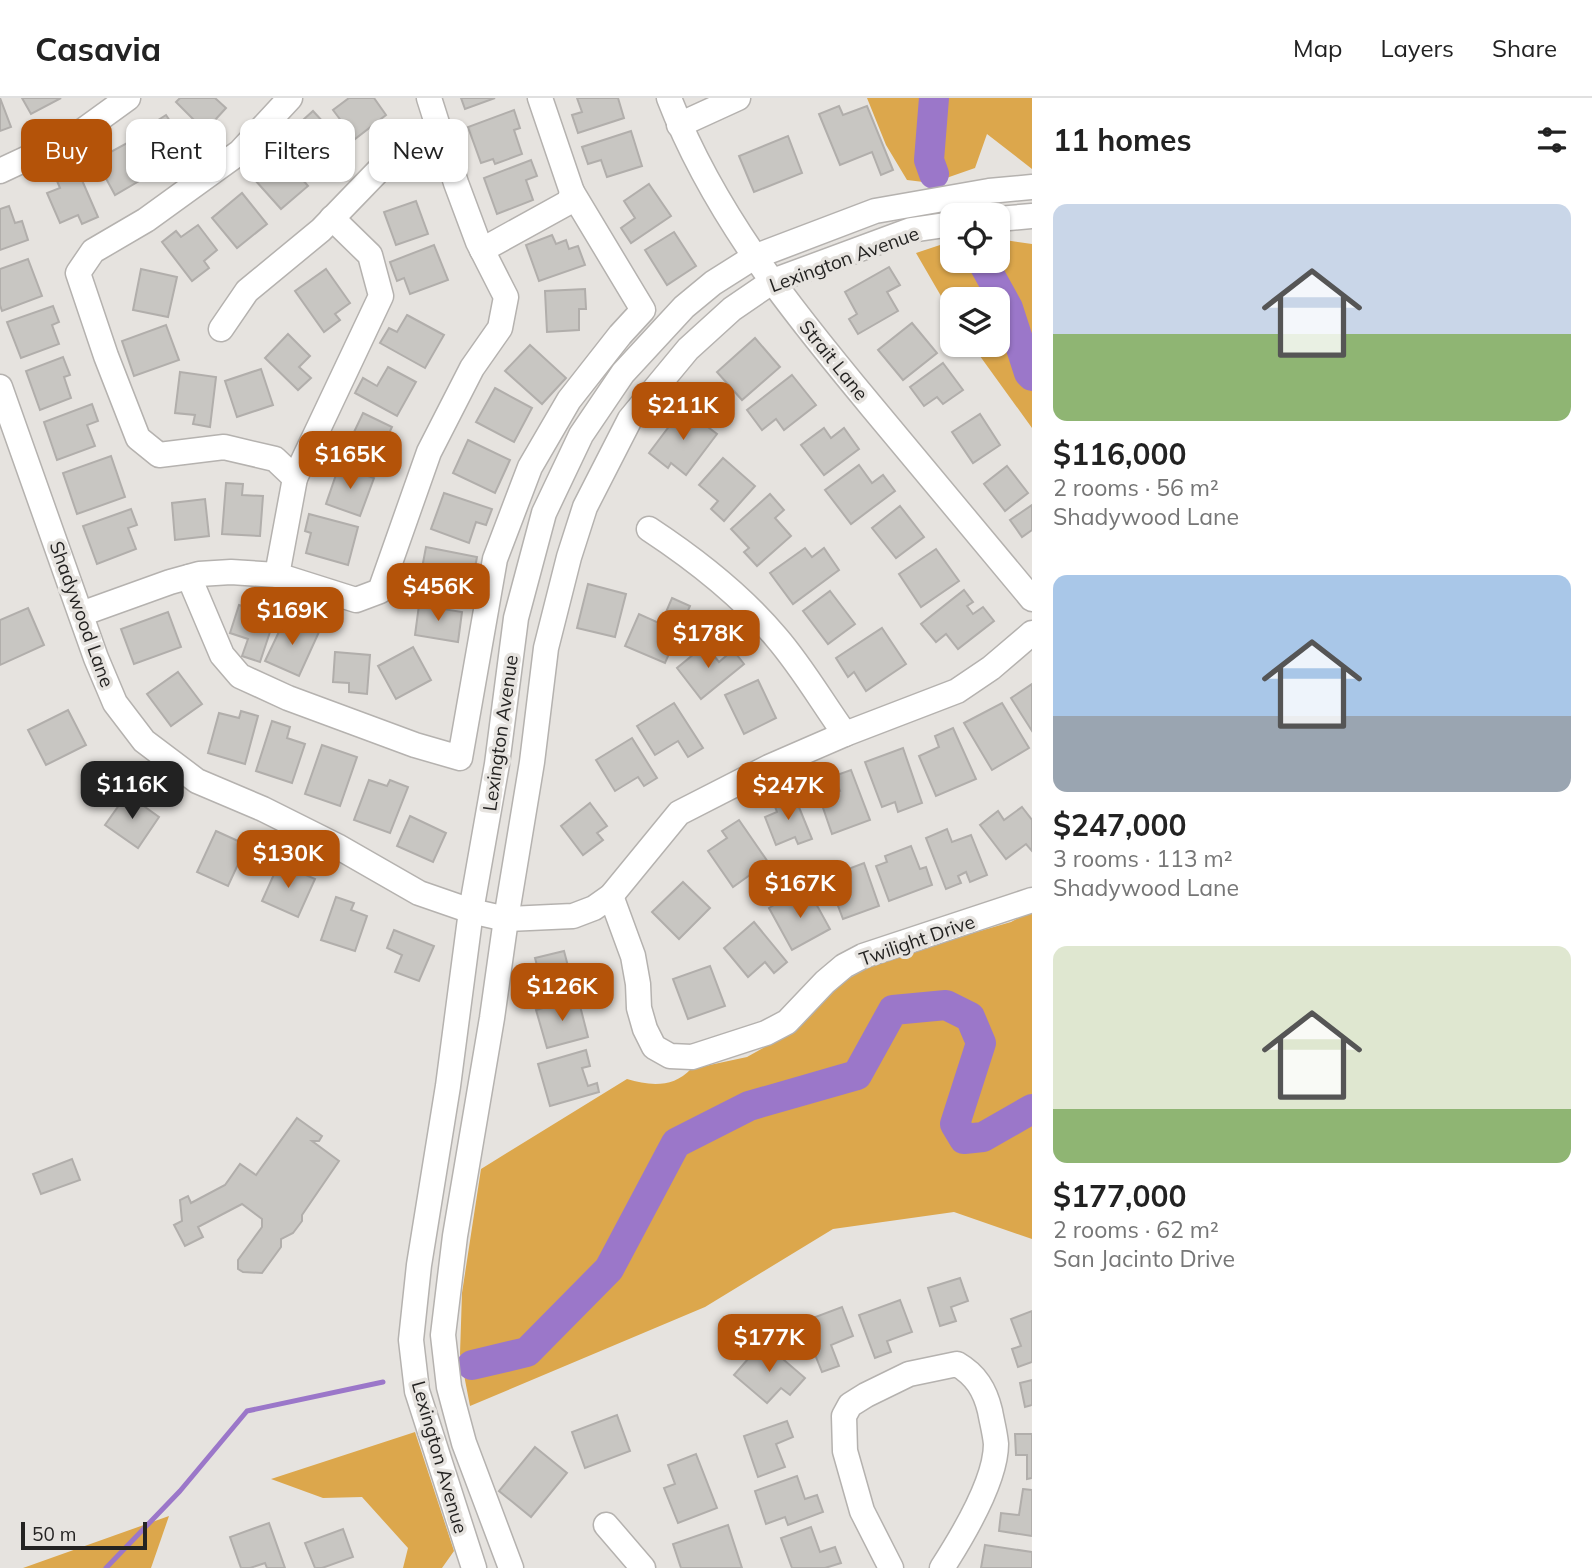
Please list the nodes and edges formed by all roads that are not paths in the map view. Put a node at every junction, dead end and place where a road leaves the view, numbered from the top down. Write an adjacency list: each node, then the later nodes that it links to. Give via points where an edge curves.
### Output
1 (128, 98): 9 (street, via 76,135)
2 (290, 98): 23 (street, via 240,152 146,220 93,251 78,273 138,438 159,455 224,447 275,459)
3 (429, 98): 7 (street)
4 (540, 98): 13 (street)
5 (669, 98): 8 (street, Strait Lane)
6 (738, 98): 8 (street)
7 (436, 119)
8 (679, 125): 19 (street, Strait Lane)
9 (0, 172)
10 (369, 180): 15 (street)
11 (456, 182): 18 (street)
12 (1032, 187): 19 (street, Lexington Avenue, via 875,211)
13 (572, 192): 18 (street, via 569,202); 26 (street, via 643,310 569,400 530,467 495,559 460,758 288,698 240,676 222,655)
14 (1032, 216): 16 (street)
15 (332, 218): 21 (street, via 247,290); 23 (street, via 370,255 381,296)
16 (1010, 218)
17 (940, 226): 20 (street, Lexington Avenue, via 911,230)
18 (482, 250): 25 (street, via 506,296 500,328 472,368 429,452 380,591 356,600)
19 (754, 257): 20 (street, Strait Lane); 33 (street, Lexington Avenue, via 684,307 623,373 581,435 544,513 516,618)
20 (773, 281): 27 (street, Strait Lane); 34 (street, Lexington Avenue, via 688,349 630,419 585,507 546,648)
21 (221, 329)
22 (0, 387): 28 (street, Shadywood Lane)
23 (295, 478): 25 (street)
24 (649, 529): 30 (street, via 738,596 777,638)
25 (277, 575): 26 (street, via 230,572)
26 (189, 577): 28 (street)
27 (1032, 599)
28 (81, 614): 33 (street, Shadywood Lane, via 115,703 161,756 197,781 263,808 419,893)
29 (1032, 633): 30 (street, Shadywood Lane, via 957,691)
30 (845, 734): 31 (street, Shadywood Lane, via 678,813)
31 (611, 896): 32 (street, Twilight Drive, via 633,956 639,1008 649,1038 654,1047 670,1056 692,1057 787,1022 825,982 863,956); 34 (street, Shadywood Lane, via 573,916)
32 (1032, 900)
33 (471, 911): 34 (street, Shadywood Lane); 36 (street, Lexington Avenue, via 411,1340 417,1391)
34 (506, 919): 37 (street, Lexington Avenue, via 443,1335 449,1387 464,1443)
35 (606, 1525): 38 (street)
36 (474, 1568)
37 (511, 1568)
38 (643, 1568)
39 (891, 1568): 40 (street, via 862,1511 845,1451 845,1416 850,1405 916,1371 957,1364 986,1394 996,1443 982,1495)
40 (942, 1568)

